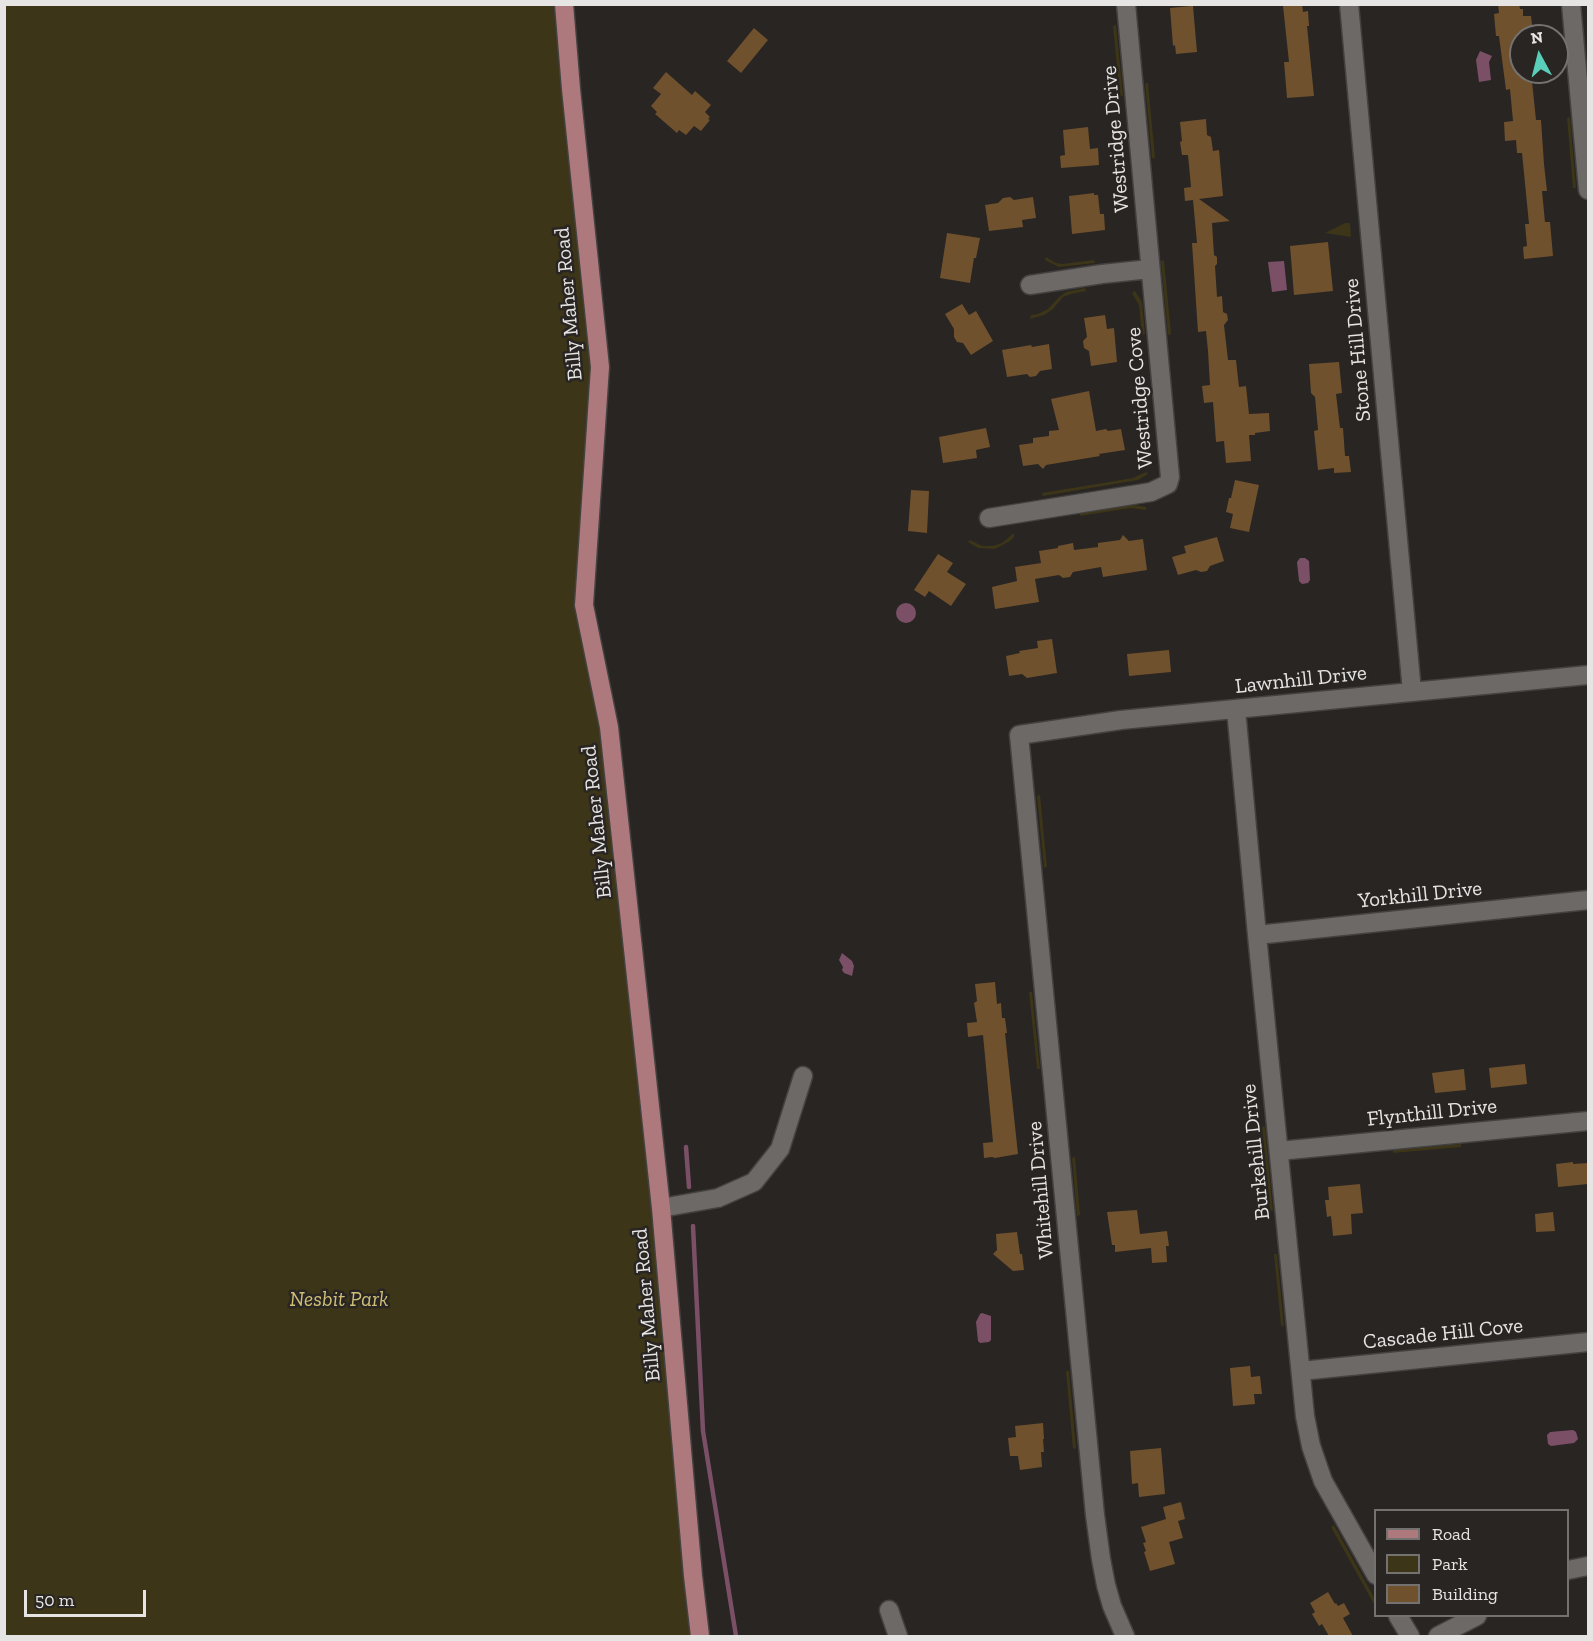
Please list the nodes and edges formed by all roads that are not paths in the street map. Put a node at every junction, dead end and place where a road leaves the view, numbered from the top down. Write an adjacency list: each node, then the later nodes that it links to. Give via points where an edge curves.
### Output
1 (564, 4): 18 (main road, Billy Maher Road, via 600,368 584,605 609,727)
2 (1126, 4): 6 (street, Westridge Drive)
3 (1349, 4): 10 (street, Stone Hill Drive)
4 (1571, 4): 5 (street)
5 (1588, 190)
6 (1150, 269): 7 (street); 8 (street, Westridge Cove, via 1170,468 1168,484 1151,492)
7 (1030, 285)
8 (989, 518)
9 (1588, 675): 10 (street, Lawnhill Drive)
10 (1412, 692): 11 (street, Lawnhill Drive)
11 (1236, 709): 12 (street, Lawnhill Drive); 14 (street, Burkehill Drive)
12 (1019, 735): 29 (street, Whitehill Drive, via 1095,1515 1103,1574)
13 (1588, 900): 14 (street, Yorkhill Drive)
14 (1257, 935): 17 (street, Burkehill Drive)
15 (803, 1076): 18 (street, via 780,1149 754,1182 718,1198)
16 (1588, 1121): 17 (street, Flynthill Drive)
17 (1279, 1151): 20 (street, Burkehill Drive)
18 (661, 1208): 27 (main road, Billy Maher Road)
19 (1588, 1342): 20 (street, Cascade Hill Cove)
20 (1301, 1371): 23 (street, Burkehill Drive, via 1307,1433 1319,1472)
21 (1588, 1566): 22 (street)
22 (1569, 1570)
23 (1374, 1572)
24 (889, 1610): 28 (street)
25 (1399, 1617): 30 (street)
26 (1475, 1617): 31 (street)
27 (700, 1636)
28 (897, 1636)
29 (1125, 1636)
30 (1410, 1636)
31 (1438, 1636)

